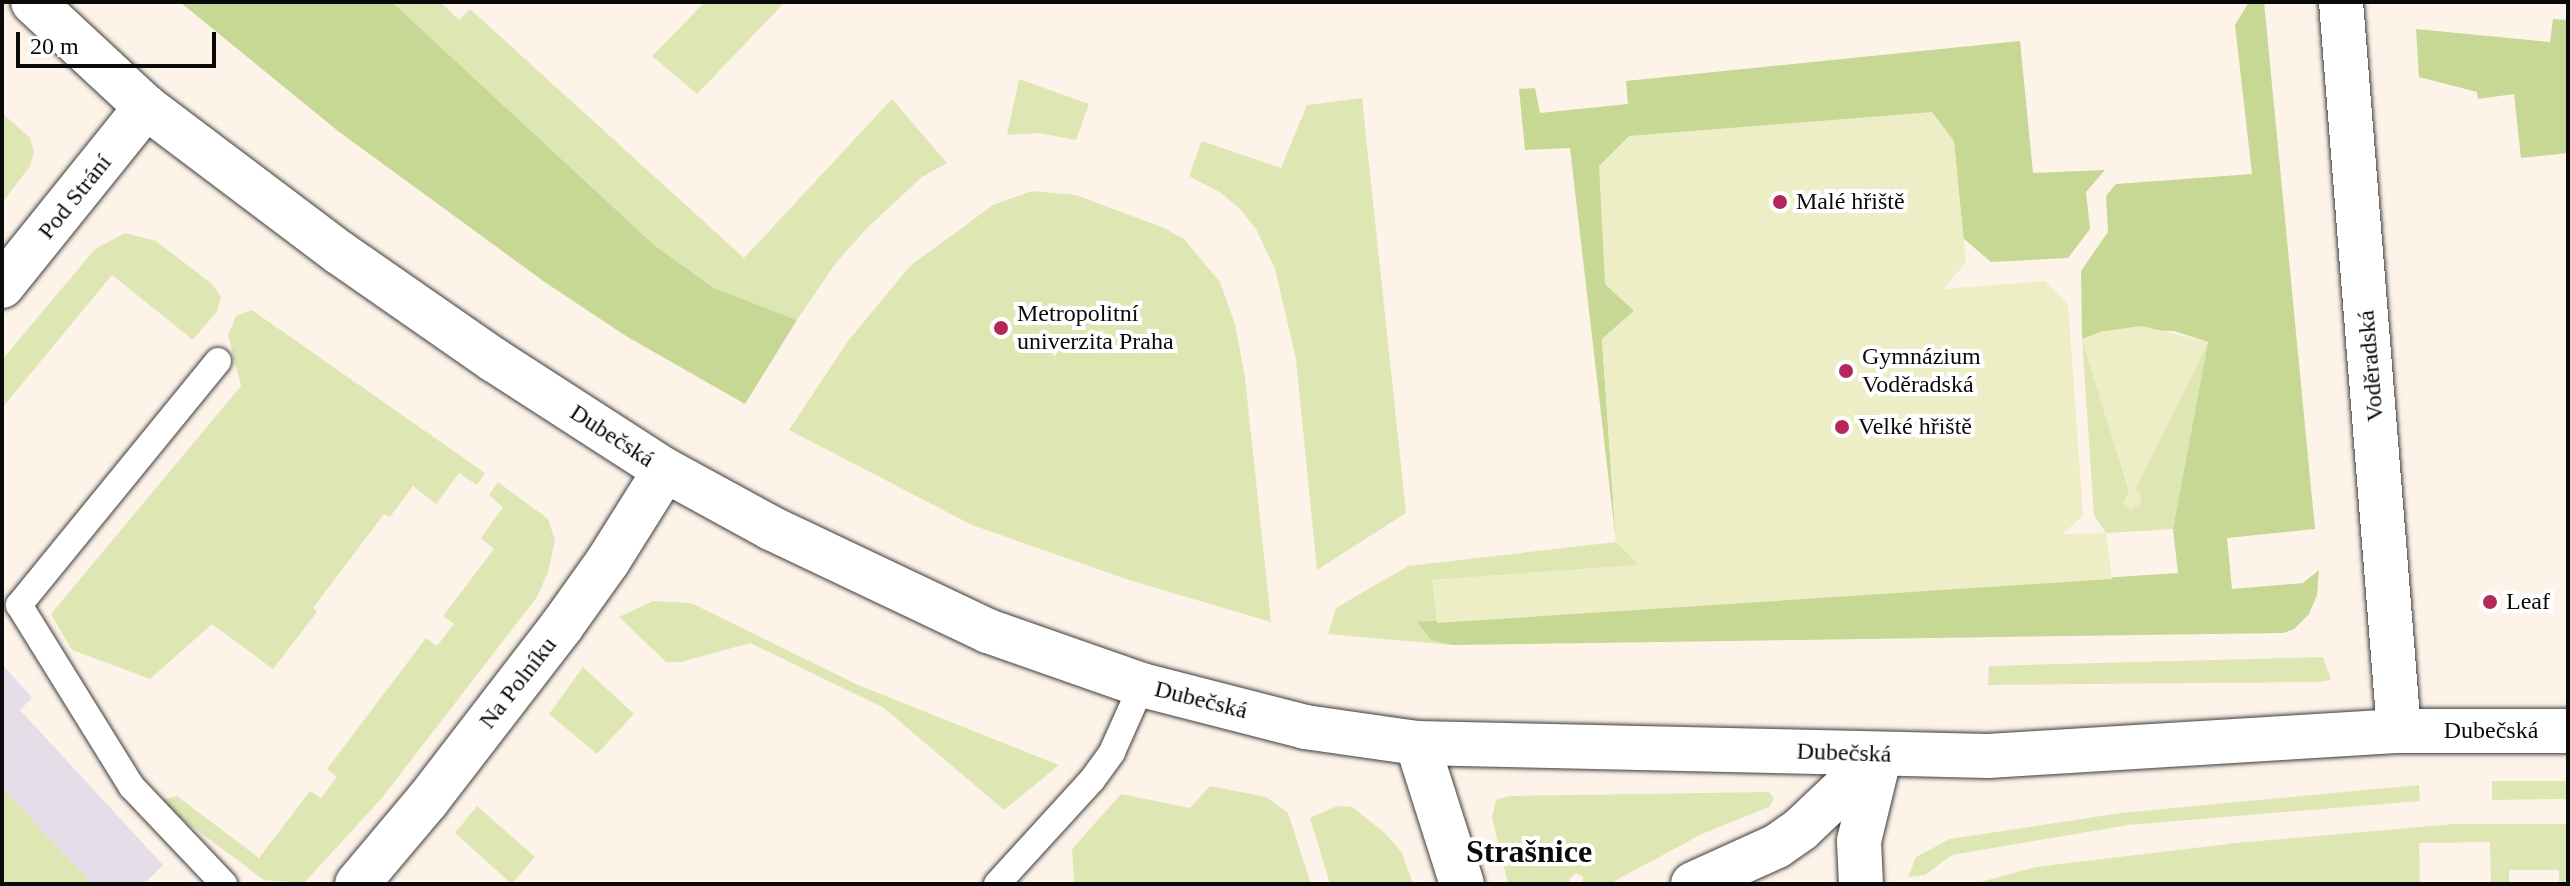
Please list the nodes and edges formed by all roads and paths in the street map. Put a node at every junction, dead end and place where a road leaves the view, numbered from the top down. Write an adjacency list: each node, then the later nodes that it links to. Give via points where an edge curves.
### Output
1 (33, 2): 3 (street, Dubečská)
2 (2341, 2): 8 (street, Voděradská)
3 (146, 107): 4 (street, Pod Strání); 6 (street, Dubečská, via 340,253)
4 (2, 286)
5 (218, 361): 12 (lane, via 19,605 132,787)
6 (665, 470): 7 (street, Dubečská, via 771,528 988,631); 13 (street, Na Polníku, via 561,627)
7 (1142, 685): 10 (street, Dubečská, via 1305,727); 14 (lane, via 1106,761)
8 (2399, 731): 9 (street, Dubečská); 11 (street, Dubečská, via 2081,753)
9 (2568, 731)
10 (1417, 743): 11 (street, Dubečská); 15 (street)
11 (1880, 754): 16 (street, via 1777,846); 17 (street, via 1859,841)
12 (224, 884)
13 (357, 884)
14 (997, 884)
15 (1462, 884)
16 (1693, 884)
17 (1861, 884)

